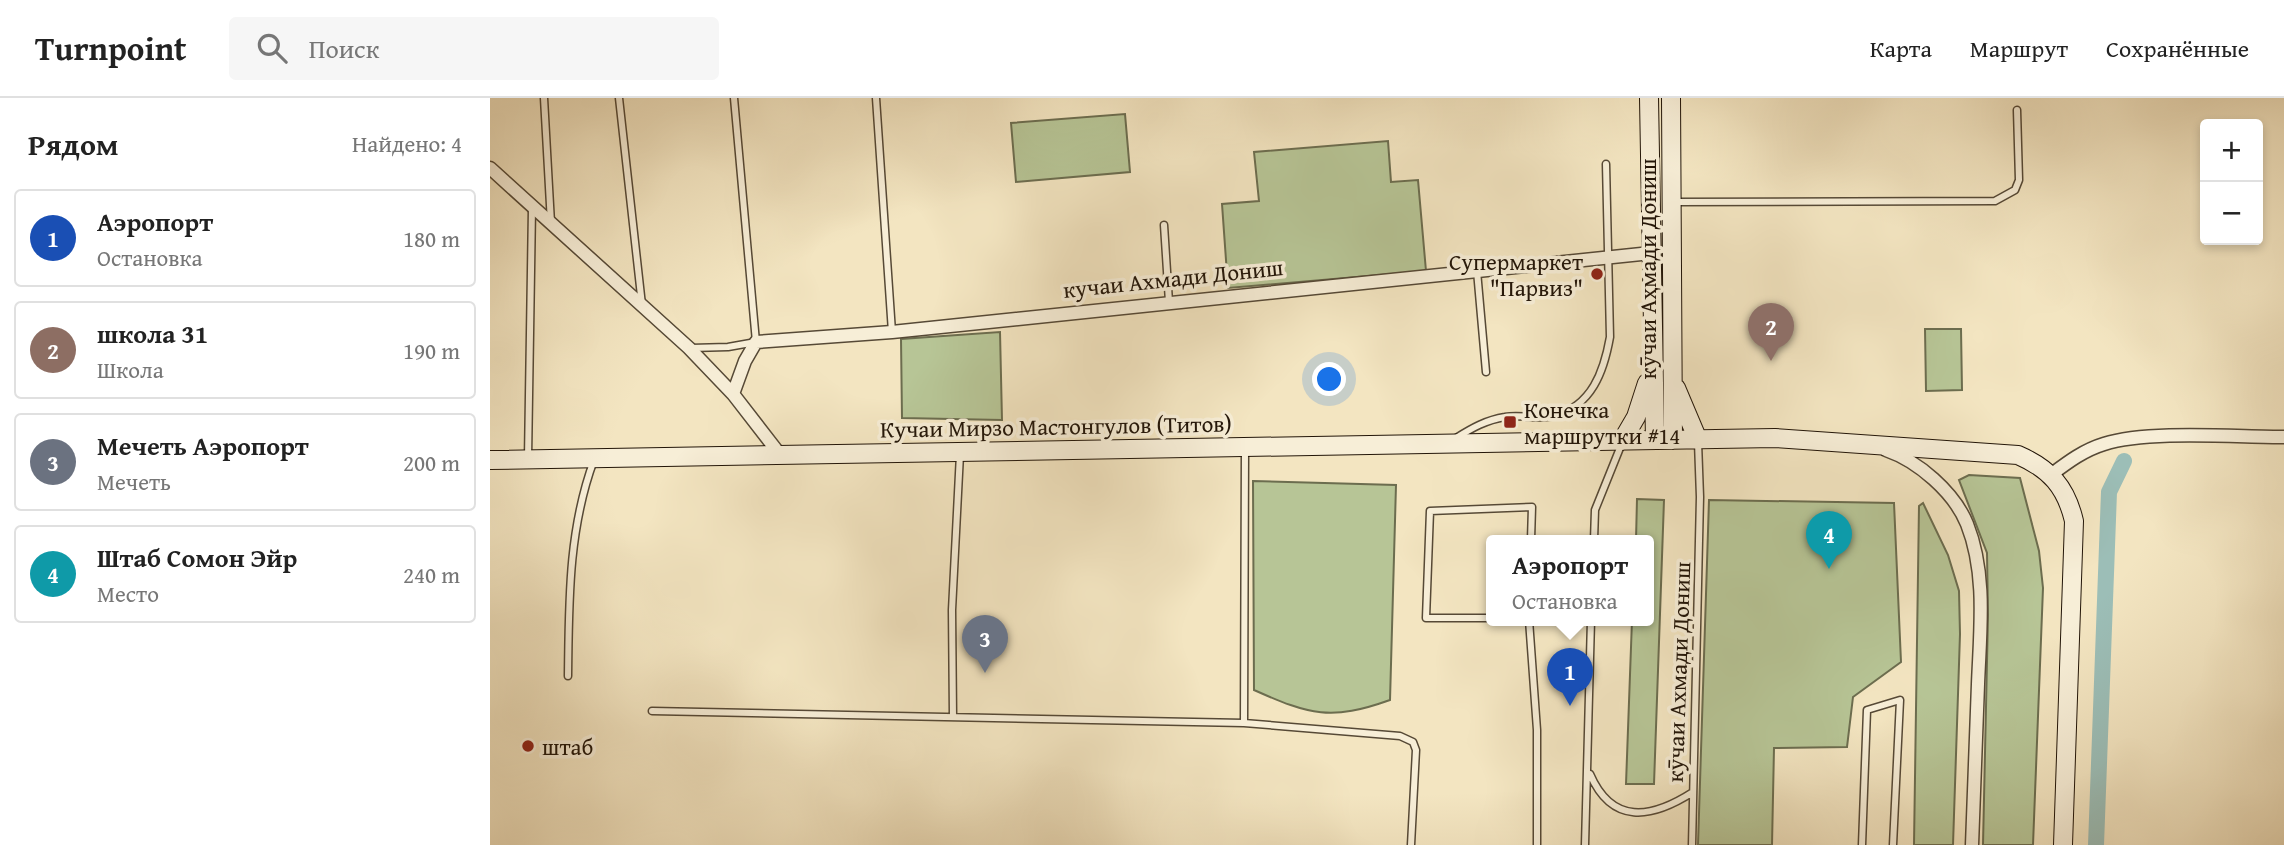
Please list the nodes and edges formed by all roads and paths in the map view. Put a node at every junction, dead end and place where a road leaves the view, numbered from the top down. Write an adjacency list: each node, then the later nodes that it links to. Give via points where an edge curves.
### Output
1 (544, 98): 12 (lane)
2 (619, 98): 18 (lane)
3 (734, 98): 20 (lane)
4 (876, 98): 19 (lane)
5 (1648, 98): 14 (street)
6 (1671, 98): 10 (street, кӯчаи Аҳмади Дониш)
7 (2017, 110): 10 (lane, via 2019,180 2015,190 1995,201)
8 (1606, 164): 15 (lane)
9 (490, 168): 11 (street)
10 (1672, 202): 23 (street, кӯчаи Аҳмади Дониш)
11 (532, 208): 12 (street); 37 (lane)
12 (551, 225): 18 (street)
13 (1164, 225): 17 (lane)
14 (1651, 253): 15 (street, кучаи Ахмади Дониш); 22 (street)
15 (1610, 258): 16 (street, кучаи Ахмади Дониш); 32 (lane, via 1610,337 1593,389 1577,406 1553,416 1493,420)
16 (1477, 271): 17 (street, кучаи Ахмади Дониш); 24 (lane)
17 (1169, 302): 19 (street, кучаи Ахмади Дониш)
18 (643, 307): 21 (street)
19 (891, 332): 20 (street, кучаи Ахмади Дониш)
20 (757, 342): 21 (lane); 25 (street, via 744,361)
21 (689, 348): 25 (street)
22 (1652, 363): 27 (street); 30 (street, via 1642,403)
23 (1671, 365): 28 (street, кӯчаи Аҳмади Дониш); 29 (street, via 1677,392)
24 (1486, 372)
25 (733, 394): 35 (street)
26 (2284, 437): 39 (street, via 2131,438 2079,454)
27 (1655, 440): 28 (street, Кучаи Мирзо Мастонгулов (Титов)); 30 (street, Кучаи Мирзо Мастонгулов (Титов))
28 (1673, 440): 29 (street, Кучаи Мирзо Мастонгулов (Титов))
29 (1698, 440): 31 (street, Кучаи Мирзо Мастонгулов (Титов)); 50 (lane, кӯчаи Ахмади Дониш)
30 (1622, 441): 32 (street, Кучаи Мирзо Мастонгулов (Титов)); 41 (lane, via 1595,510)
31 (1858, 443): 39 (street, Кучаи Мирзо Мастонгулов (Титов), via 2007,452); 57 (street, via 1888,450 1915,464 1955,504 1973,542 1980,617)
32 (1446, 444): 33 (street, Кучаи Мирзо Мастонгулов (Титов))
33 (1245, 447): 34 (street, Кучаи Мирзо Мастонгулов (Титов)); 48 (lane)
34 (960, 452): 35 (street, Кучаи Мирзо Мастонгулов (Титов)); 47 (lane, via 952,610)
35 (781, 456): 36 (street, Кучаи Мирзо Мастонгулов (Титов))
36 (594, 458): 37 (street, Кучаи Мирзо Мастонгулов (Титов)); 45 (lane, via 583,489 570,565)
37 (528, 459): 38 (street, Кучаи Мирзо Мастонгулов (Титов))
38 (490, 460)
39 (2052, 474): 58 (street, via 2070,503 2075,541)
40 (1531, 535): 42 (lane, via 1532,507 1430,511 1426,618)
41 (1594, 535)
42 (1486, 618)
43 (1529, 626): 52 (lane, via 1537,730)
44 (1591, 626): 49 (lane)
45 (568, 676)
46 (652, 711): 47 (lane)
47 (953, 717): 48 (lane)
48 (1244, 723): 51 (lane, via 1400,736 1413,742)
49 (1589, 772): 50 (lane, кӯчаи Ахмади Дониш, via 1599,796 1613,807 1630,811 1657,811); 53 (lane)
50 (1693, 792): 54 (lane)
51 (1411, 845)
52 (1537, 845)
53 (1585, 845)
54 (1692, 845)
55 (1863, 845): 56 (lane, via 1867,710 1900,700)
56 (1893, 845)
57 (1972, 845)
58 (2063, 845)

